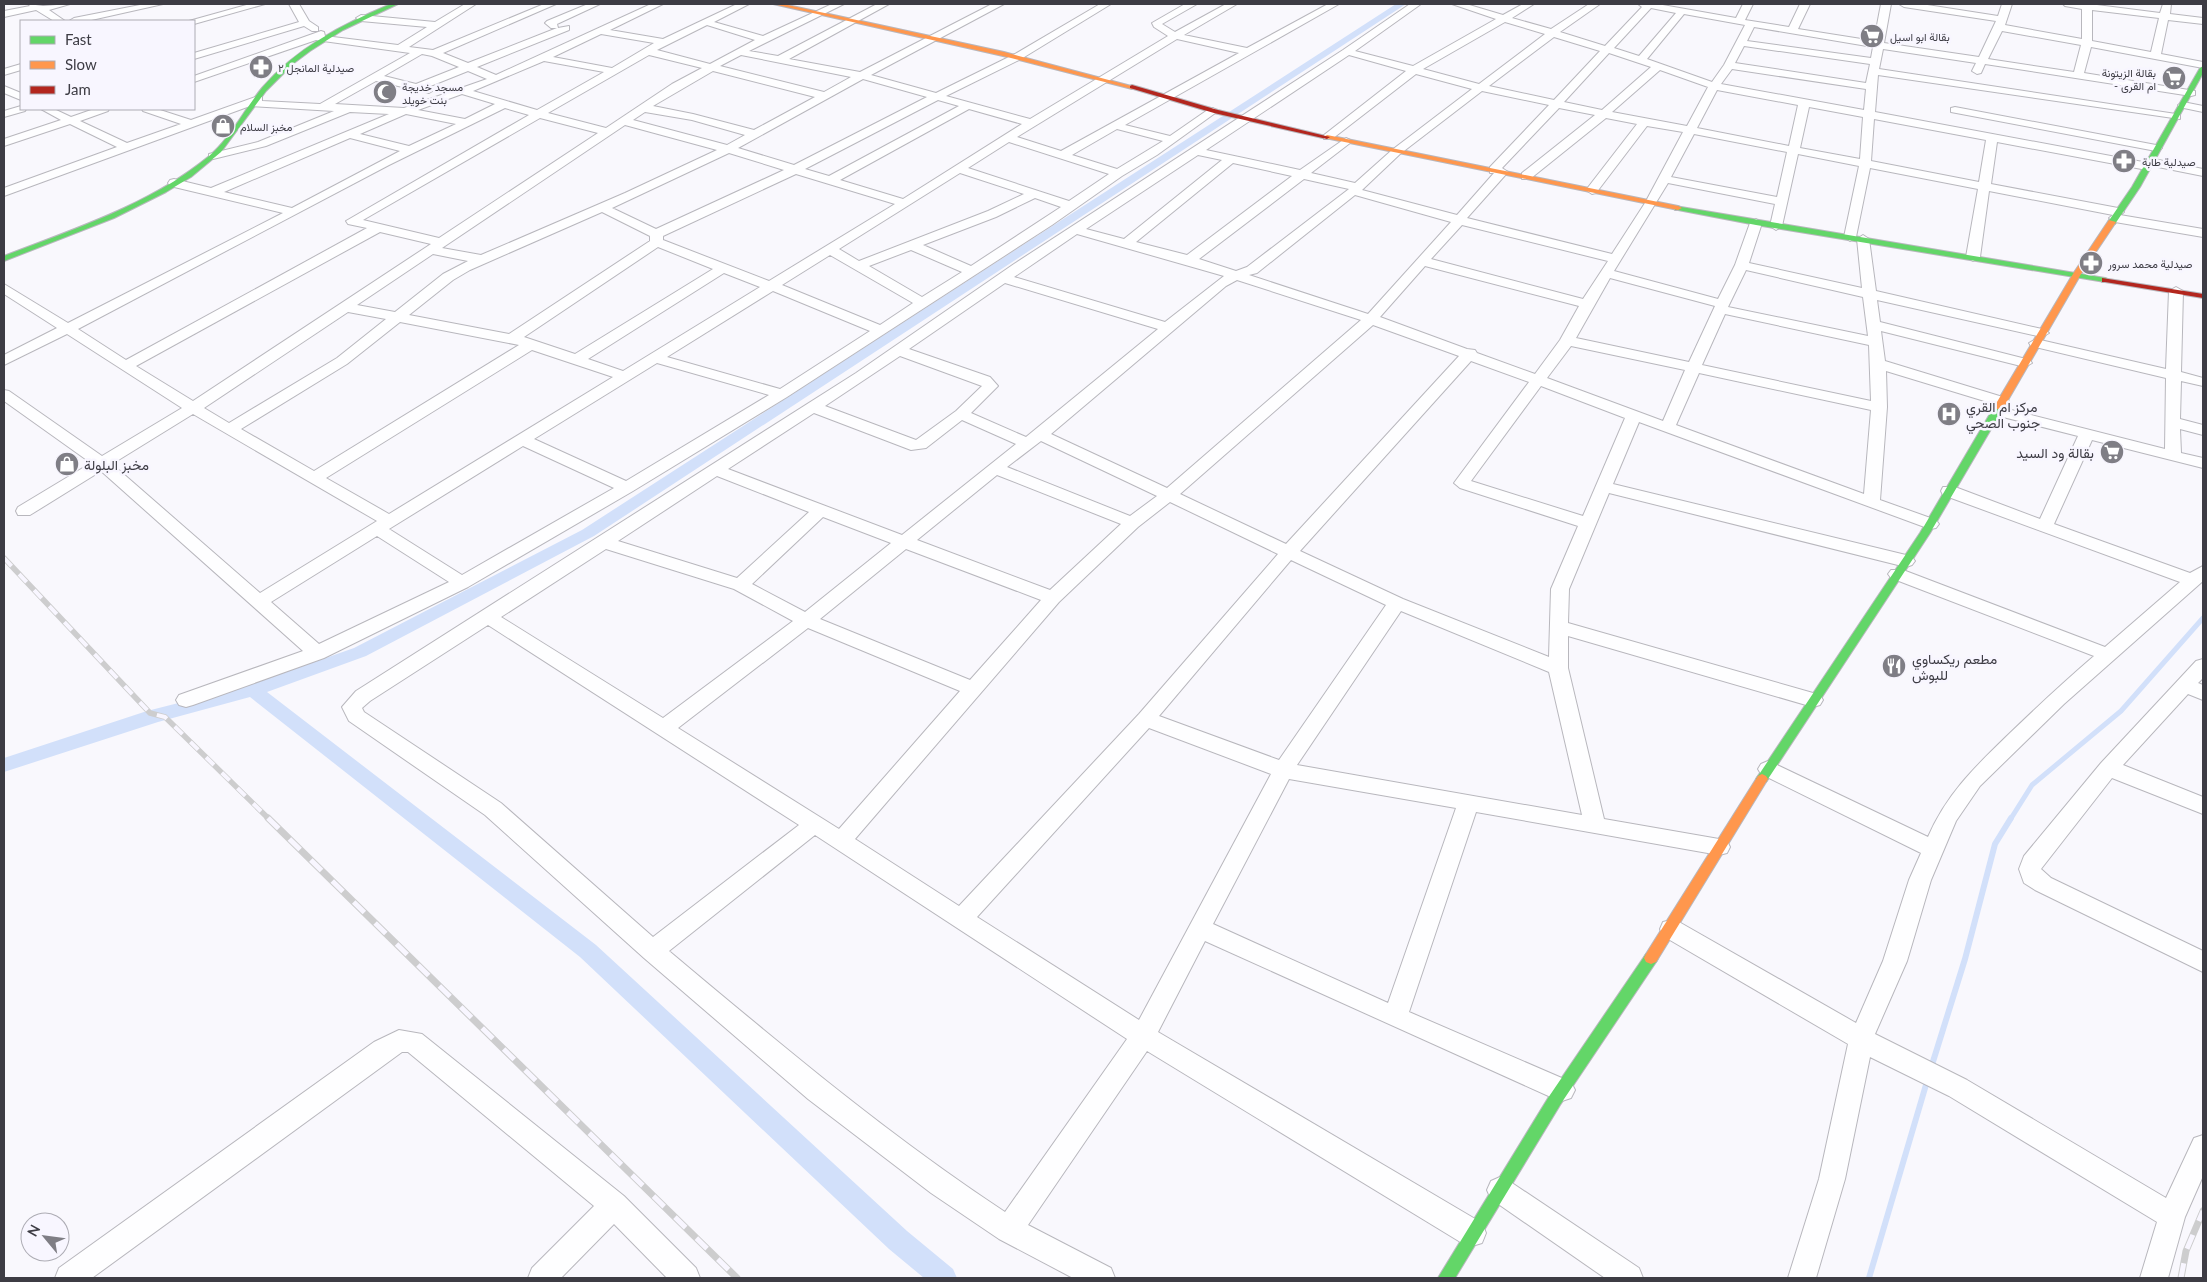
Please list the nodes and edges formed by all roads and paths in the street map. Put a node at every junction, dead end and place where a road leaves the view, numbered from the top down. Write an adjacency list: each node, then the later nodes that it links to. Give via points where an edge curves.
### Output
1 (65, 4): 34 (street)
2 (158, 4): 43 (street)
3 (260, 4): 44 (street)
4 (294, 4): 48 (street)
5 (395, 4): 40 (street)
6 (471, 4): 51 (street)
7 (527, 4): 29 (street)
8 (594, 4): 52 (street, via 550,23)
9 (658, 4): 54 (street)
10 (744, 4): 46 (street)
11 (776, 4): 38 (street)
12 (839, 4): 38 (street)
13 (884, 4): 47 (street)
14 (998, 4): 58 (street)
15 (1106, 4): 74 (street)
16 (1192, 4): 57 (street, via 1157,23)
17 (1232, 4): 57 (street)
18 (1334, 4): 69 (street)
19 (1416, 4): 70 (street)
20 (1459, 4): 41 (street)
21 (1529, 4): 41 (street)
22 (1595, 4): 55 (street)
23 (1748, 4): 49 (street)
24 (1805, 4): 53 (street)
25 (1904, 4): 35 (street)
26 (2007, 4): 50 (street)
27 (2068, 4): 32 (street)
28 (2167, 4): 39 (street)
29 (548, 5): 71 (street)
30 (1651, 5): 36 (street); 65 (street)
31 (1883, 5): 63 (street)
32 (2087, 6): 33 (street); 62 (street)
33 (2111, 6): 39 (street)
34 (38, 7): 37 (street); 42 (street)
35 (1964, 8): 50 (street)
36 (1682, 11): 49 (street); 77 (street)
37 (4, 14)
38 (818, 14): 47 (street); 59 (street)
39 (2165, 16): 45 (street); 73 (street)
40 (360, 18): 51 (street); 56 (street)
41 (1504, 19): 55 (street); 86 (street)
42 (58, 20)
43 (79, 20)
44 (195, 21)
45 (2203, 21)
46 (705, 22): 59 (street); 60 (street)
47 (852, 22): 58 (street); 76 (street)
48 (305, 23): 56 (street); 72 (street)
49 (1745, 23): 53 (street); 61 (street)
50 (2000, 23): 62 (street); 78 (street)
51 (436, 25): 64 (street)
52 (566, 28): 54 (street); 82 (street)
53 (1792, 31): 63 (street)
54 (596, 33): 60 (street); 75 (street)
55 (1552, 33): 65 (street); 97 (street)
56 (322, 36): 64 (street); 91 (street); 108 (street, via 287,65)
57 (1175, 36): 69 (street); 93 (street)
58 (930, 38): 74 (street); 89 (street)
59 (764, 39): 68 (street)
60 (664, 42): 67 (street)
61 (1742, 43): 79 (street); 84 (street)
62 (2087, 43): 73 (street); 107 (street)
63 (1877, 44): 78 (street); 84 (street)
64 (398, 49): 66 (street)
65 (1605, 51): 77 (street); 109 (street)
66 (419, 52): 71 (street); 90 (street)
67 (647, 52): 83 (street); 87 (street)
68 (739, 52): 76 (street); 83 (street)
69 (1249, 52): 105 (street)
70 (1347, 52): 86 (street); 129 (street)
71 (434, 53): 82 (street)
72 (195, 56)
73 (2156, 56): 85 (street)
74 (1015, 57): 93 (street); 103 (street)
75 (544, 58): 87 (street); 92 (street)
76 (780, 60): 89 (street)
77 (1641, 60): 80 (street)
78 (1982, 60): 106 (street); 107 (street)
79 (1729, 65): 94 (street); 96 (street)
80 (1658, 66): 94 (street); 126 (street)
81 (20, 67): 88 (street)
82 (470, 67): 92 (street); 95 (street)
83 (710, 67): 102 (street); 116 (street)
84 (1876, 67): 96 (street); 106 (street)
85 (2203, 67): 100 (street)
86 (1414, 70): 97 (street); 142 (street)
87 (613, 71): 125 (street)
88 (4, 72)
89 (863, 76): 102 (street); 103 (street)
90 (374, 77): 95 (street); 113 (street)
91 (195, 79)
92 (496, 79): 99 (street)
93 (1103, 79): 105 (street); 135 (street)
94 (1714, 86): 110 (street); 138 (street)
95 (418, 87): 101 (street)
96 (1871, 87): 127 (street)
97 (1482, 88): 109 (street); 154 (street)
98 (4, 89): 104 (street)
99 (462, 91): 101 (street); 111 (street)
100 (2191, 93): 107 (street); 114 (street)
101 (449, 96): 122 (street)
102 (826, 96): 140 (street)
103 (940, 96): 112 (street); 160 (street)
104 (20, 97)
105 (1170, 97): 123 (street); 136 (street)
106 (1963, 98): 107 (street); 107 (street); 137 (street)
107 (2070, 98): 128 (street); 149 (street)
108 (256, 101): 113 (street); 134 (street); 155 (street, via 235,134)
109 (1558, 103): 126 (street); 162 (street)
110 (1804, 103): 127 (street); 152 (street)
111 (504, 104): 125 (street); 132 (street)
112 (969, 105): 135 (street); 168 (street)
113 (324, 106): 115 (street)
114 (2183, 106): 118 (street); 128 (street)
115 (351, 108): 122 (street); 155 (street, via 262,144)
116 (643, 108): 131 (street); 140 (street, via 693,116)
117 (20, 109): 124 (street)
118 (2203, 109)
119 (48, 110): 130 (street)
120 (101, 110): 130 (street)
121 (150, 110): 134 (street)
122 (405, 111): 132 (street); 141 (street)
123 (1214, 111): 129 (street); 145 (street)
124 (4, 114)
125 (538, 114): 139 (street); 186 (street, via 352,221)
126 (1604, 114): 133 (street); 166 (street)
127 (1869, 115): 137 (street); 158 (street)
128 (2176, 117): 149 (street)
129 (1243, 118): 142 (street); 153 (street)
130 (70, 120): 147 (street); 148 (street)
131 (624, 121): 139 (street); 150 (street)
132 (465, 122): 151 (street)
133 (1644, 122): 138 (street); 172 (street)
134 (190, 123): 148 (street)
135 (1032, 123): 144 (street)
136 (1117, 126): 145 (street); 156 (street)
137 (1943, 128): 143 (street)
138 (1691, 131): 152 (street); 167 (street)
139 (608, 132): 193 (street)
140 (755, 134): 150 (street)
141 (350, 135): 151 (street); 174 (street)
142 (1328, 137): 146 (street)
143 (1992, 137): 159 (street); 170 (street)
144 (1009, 138): 156 (street); 161 (street)
145 (1170, 139): 164 (street)
146 (1346, 141): 154 (street); 165 (street)
147 (4, 142)
148 (126, 147): 173 (street)
149 (2156, 148): 159 (street)
150 (728, 149): 160 (street); 180 (street)
151 (410, 150): 181 (street)
152 (1794, 150): 158 (street); 176 (street)
153 (1196, 151): 157 (street); 187 (street)
154 (1396, 152): 162 (street); 171 (street)
155 (213, 156): 169 (street)
156 (1061, 156): 164 (street)
157 (1231, 159): 165 (street); 191 (street)
158 (1865, 164): 170 (street); 190 (street)
159 (2148, 164): 163 (street); 182 (street)
160 (796, 169): 168 (street); 189 (street)
161 (959, 169): 175 (street); 177 (street)
162 (1498, 171): 166 (street); 183 (street)
163 (2203, 172)
164 (1118, 173): 179 (street)
165 (1302, 175): 171 (street); 199 (street)
166 (1526, 176): 172 (street)
167 (1663, 179): 176 (street); 178 (street)
168 (831, 180): 177 (street)
169 (174, 183): 174 (street); 198 (street)
170 (1984, 188): 182 (street); 195 (street)
171 (1356, 189): 183 (street); 207 (street, via 1252,270)
172 (1592, 190): 178 (street)
173 (4, 192)
174 (212, 192): 181 (street)
175 (1034, 194): 179 (street); 192 (street)
176 (1781, 201): 185 (street)
177 (904, 203): 194 (street)
178 (1651, 203): 184 (street); 197 (street)
179 (1071, 206): 204 (street)
180 (601, 207): 189 (street); 196 (street)
181 (294, 212): 221 (street)
182 (2117, 215): 188 (street); 206 (street)
183 (1459, 220): 197 (street); 200 (street)
184 (1756, 223): 185 (street); 201 (street)
185 (1776, 226): 190 (street)
186 (377, 228): 193 (street); 236 (street)
187 (1075, 230): 191 (street); 208 (street)
188 (2203, 233)
189 (657, 238): 203 (street); 225 (street)
190 (1856, 238): 195 (street); 212 (street)
191 (1127, 243): 199 (street)
192 (913, 246): 202 (street); 204 (street)
193 (437, 247): 196 (street); 217 (street)
194 (831, 250): 202 (street); 209 (street)
195 (1973, 257): 206 (street)
196 (479, 259): 218 (street, via 448,277)
197 (1615, 259): 205 (street)
198 (4, 260)
199 (1189, 260): 207 (street)
200 (1422, 262): 215 (street); 219 (street)
201 (1742, 265): 212 (street); 216 (street)
202 (858, 266): 214 (street)
203 (723, 268): 209 (street); 232 (street)
204 (972, 271): 214 (street)
205 (1606, 273): 215 (street); 216 (street)
206 (2077, 274): 211 (street); 224 (street)
207 (1234, 276): 219 (street); 222 (street, via 1221,283)
208 (1004, 278): 222 (street); 229 (street)
209 (772, 286): 223 (street); 231 (street)
210 (4, 288): 221 (street)
211 (2176, 291): 213 (street); 239 (street)
212 (1868, 294): 220 (street); 224 (street)
213 (2203, 296)
214 (922, 304): 223 (street)
215 (1587, 304): 226 (street)
216 (1721, 306): 227 (street); 237 (street)
217 (345, 307): 218 (street); 247 (street)
218 (398, 317): 225 (street); 252 (street, via 342,361)
219 (1371, 319): 230 (street); 266 (street)
220 (1872, 324): 227 (street); 234 (street)
221 (70, 328): 233 (street); 236 (street)
222 (1169, 328): 255 (street)
223 (881, 330): 243 (street)
224 (2039, 338): 234 (street); 239 (street)
225 (512, 339): 228 (street)
226 (1567, 341): 237 (street); 240 (street)
227 (1875, 342): 235 (street)
228 (531, 344): 232 (street); 262 (street)
229 (900, 351): 245 (street); 248 (street, via 989,382 990,386)
230 (1470, 353): 240 (street); 277 (street)
231 (656, 358): 238 (street); 243 (street)
232 (578, 359): 238 (street)
233 (4, 362)
234 (2025, 363): 244 (street)
235 (1878, 364): 244 (street); 246 (street)
236 (125, 366): 247 (street)
237 (1694, 369): 246 (street); 251 (street)
238 (626, 376): 256 (street)
239 (2174, 376): 241 (street); 250 (street)
240 (1538, 380): 249 (street); 271 (street, via 1462,483)
241 (2203, 382)
242 (4, 394): 258 (street)
243 (782, 394): 264 (street)
244 (1999, 406): 254 (street); 265 (street)
245 (813, 407): 248 (street, via 916,445 924,444); 261 (street)
246 (1879, 407): 267 (street)
247 (193, 408): 252 (street); 258 (street)
248 (961, 414): 255 (street)
249 (1634, 415): 251 (street); 263 (street)
250 (2172, 422): 253 (street); 257 (street)
251 (1667, 428): 267 (street)
252 (230, 429): 262 (street)
253 (2203, 430)
254 (2087, 434): 257 (street); 274 (street)
255 (1033, 439): 260 (street); 266 (street)
256 (524, 440): 264 (street); 273 (street)
257 (2173, 456): 259 (street)
258 (101, 463): 268 (street); 283 (street)
259 (2203, 463)
260 (996, 469): 270 (street); 276 (street)
261 (715, 470): 269 (street); 275 (street)
262 (314, 478): 273 (street)
263 (1604, 487): 271 (street); 278 (street)
264 (627, 488): 280 (street)
265 (1949, 491): 272 (street); 274 (street)
266 (1169, 496): 270 (street); 277 (street)
267 (1872, 502): 272 (street)
268 (24, 511)
269 (820, 511): 276 (street); 281 (street)
270 (1132, 523): 282 (street)
271 (1587, 523): 287 (street, via 1560,589)
272 (1930, 524): 278 (street)
273 (385, 526): 280 (street); 283 (street)
274 (2045, 526): 279 (street)
275 (603, 542): 281 (street); 285 (street)
276 (901, 542): 282 (street); 286 (street)
277 (1289, 552): 284 (street); 296 (street)
278 (1901, 568): 289 (street); 295 (street)
279 (2197, 576): 289 (street)
280 (462, 583): 288 (street)
281 (740, 585): 286 (street)
282 (1052, 598): 292 (street)
283 (260, 601): 288 (street)
284 (1398, 603): 291 (street); 300 (street)
285 (488, 617): 297 (street); 311 (street, via 363,696 352,707 356,716 493,809)
286 (806, 620): 292 (street); 297 (street)
287 (1560, 627): 291 (street); 295 (street)
288 (318, 654): 294 (street)
289 (2109, 655): 307 (street, via 2057,699 1973,781 1948,818)
290 (2203, 666): 293 (street)
291 (1558, 668): 304 (street)
292 (973, 689): 305 (street)
293 (2194, 689): 298 (street)
294 (186, 700)
295 (1812, 700): 299 (street)
296 (1146, 719): 300 (street); 308 (street)
297 (664, 728): 303 (street)
298 (2108, 768): 302 (street); 312 (street, via 2032,862 2032,877)
299 (1768, 769): 306 (street); 307 (street)
300 (1283, 770): 301 (street); 309 (street)
301 (1468, 804): 304 (street); 313 (street)
302 (2203, 806)
303 (815, 824): 305 (street); 311 (street)
304 (1595, 824): 306 (street)
305 (841, 840): 308 (street)
306 (1719, 846): 310 (street)
307 (1933, 850): 315 (street, via 1894,962)
308 (962, 918): 314 (street)
309 (1201, 929): 313 (street); 314 (street)
310 (1670, 929): 315 (street); 318 (street)
311 (652, 952): 323 (street, via 817,1091 940,1184)
312 (2203, 962)
313 (1395, 1018): 318 (street)
314 (1143, 1036): 323 (street); 324 (street)
315 (1861, 1039): 316 (street); 331 (street, via 1832,1179)
316 (1882, 1051): 317 (street)
317 (1958, 1088): 322 (street)
318 (1562, 1090): 320 (street)
319 (2201, 1155): 322 (street)
320 (1500, 1190): 324 (street); 330 (street)
321 (614, 1205): 325 (street, via 413,1042 399,1042 383,1050); 326 (street); 327 (street)
322 (2172, 1216): 332 (street)
323 (1009, 1230): 328 (street)
324 (1472, 1233): 329 (street)
325 (69, 1278)
326 (542, 1278)
327 (686, 1278)
328 (1101, 1278)
329 (1446, 1278)
330 (1629, 1278)
331 (1802, 1278)
332 (2154, 1278)

